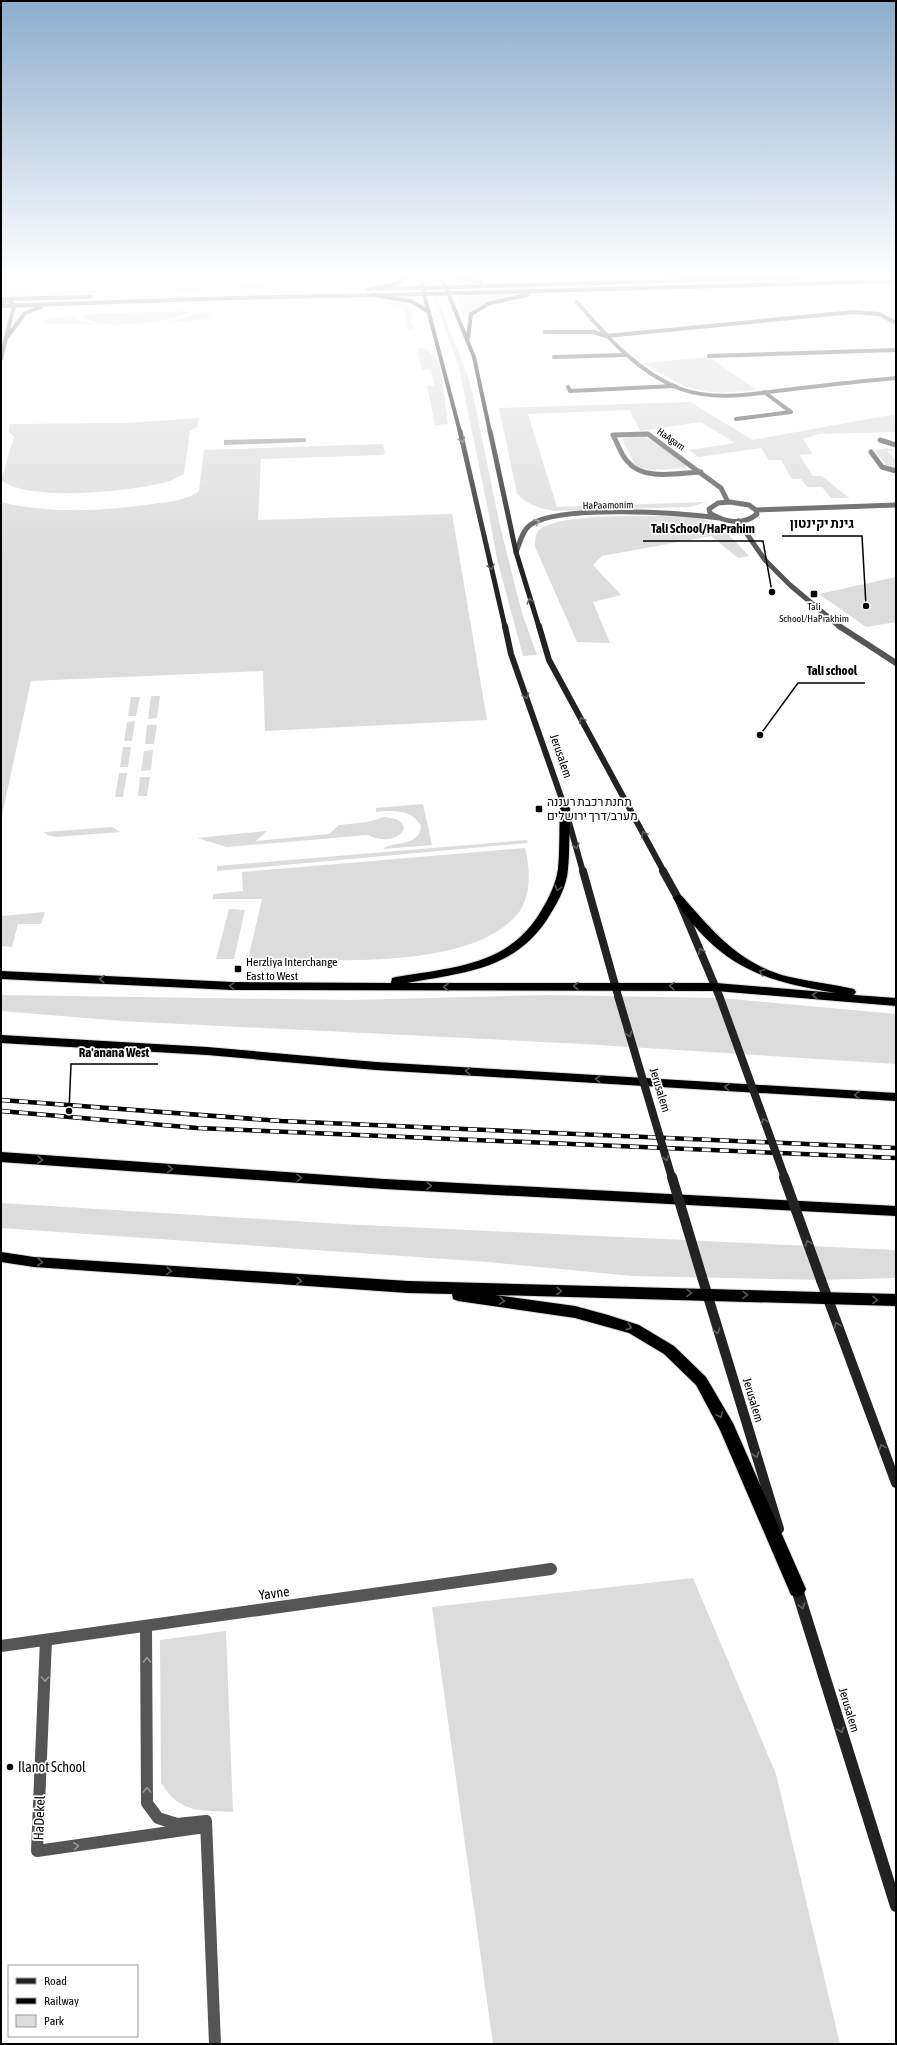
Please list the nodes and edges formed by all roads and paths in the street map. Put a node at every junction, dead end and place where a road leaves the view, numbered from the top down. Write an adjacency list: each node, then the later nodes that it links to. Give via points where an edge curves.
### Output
1 (445, 371): 21 (main road, Jerusalem, one-way to 21, via 465,449 511,654)
2 (477, 371): 19 (main road)
3 (652, 371): 5 (street)
4 (896, 378): 7 (street)
5 (676, 386): 6 (street, via 570,391); 7 (street, via 697,393 718,395)
6 (568, 387)
7 (764, 392): 8 (street, via 791,412)
8 (736, 419)
9 (880, 440): 10 (street)
10 (896, 445)
11 (871, 452): 12 (street, via 882,467)
12 (896, 471)
13 (700, 472): 13 (street, HaAgam, via 648,434 613,435 628,464 639,470 654,474); 14 (street, HaAgam, via 721,488)
14 (728, 502): 16 (street, via 743,503); 17 (street, via 714,505 709,509 714,516)
15 (896, 505): 16 (street)
16 (756, 510): 18 (street, via 757,514 754,516)
17 (720, 518): 18 (street, HaPaamonim); 19 (street, HaPaamonim, one-way to 17, via 526,528 555,516 623,513 687,514)
18 (738, 521): 20 (street, via 765,560 790,585 846,632)
19 (516, 552): 22 (main road, one-way to 19, via 549,660)
20 (896, 663)
21 (565, 808): 24 (highway, one-way to 24, via 563,870 555,897 539,924 522,943 497,958 475,966); 25 (main road, Jerusalem, one-way to 25)
22 (678, 898): 26 (main road, one-way to 22); 27 (highway, one-way to 22, via 778,977 757,970 740,961 714,938)
23 (1, 975): 24 (highway, one-way to 23, via 232,986)
24 (365, 987): 25 (highway, one-way to 24)
25 (616, 991): 26 (highway, one-way to 25); 34 (main road, Jerusalem, one-way to 34, bridge)
26 (718, 993): 27 (highway, one-way to 26); 35 (main road, one-way to 26, bridge)
27 (896, 1002)
28 (1, 1038): 29 (highway, one-way to 28, via 376,1066 207,1051)
29 (896, 1097)
30 (1, 1157): 31 (highway, one-way to 31, via 384,1184)
31 (896, 1211)
32 (1, 1257): 33 (highway, one-way to 33, via 50,1263)
33 (408, 1287): 34 (highway, one-way to 34); 39 (highway, one-way to 39, via 575,1312 634,1329 669,1350 701,1381 727,1428)
34 (706, 1294): 35 (highway, one-way to 35); 39 (main road, Jerusalem, one-way to 39)
35 (827, 1299): 36 (highway, one-way to 36); 37 (main road, one-way to 35)
36 (896, 1300)
37 (896, 1483)
38 (551, 1569): 40 (street, Yavne)
39 (797, 1589): 44 (main road, Jerusalem, one-way to 44)
40 (146, 1626): 41 (street, Yavne); 43 (street, one-way to 40, via 177,1824 158,1818 147,1803)
41 (46, 1640): 42 (street, Yavne); 43 (street, HaDekel, one-way to 43, via 37,1851)
42 (1, 1646)
43 (205, 1824): 45 (street)
44 (896, 1906)
45 (215, 2044)

